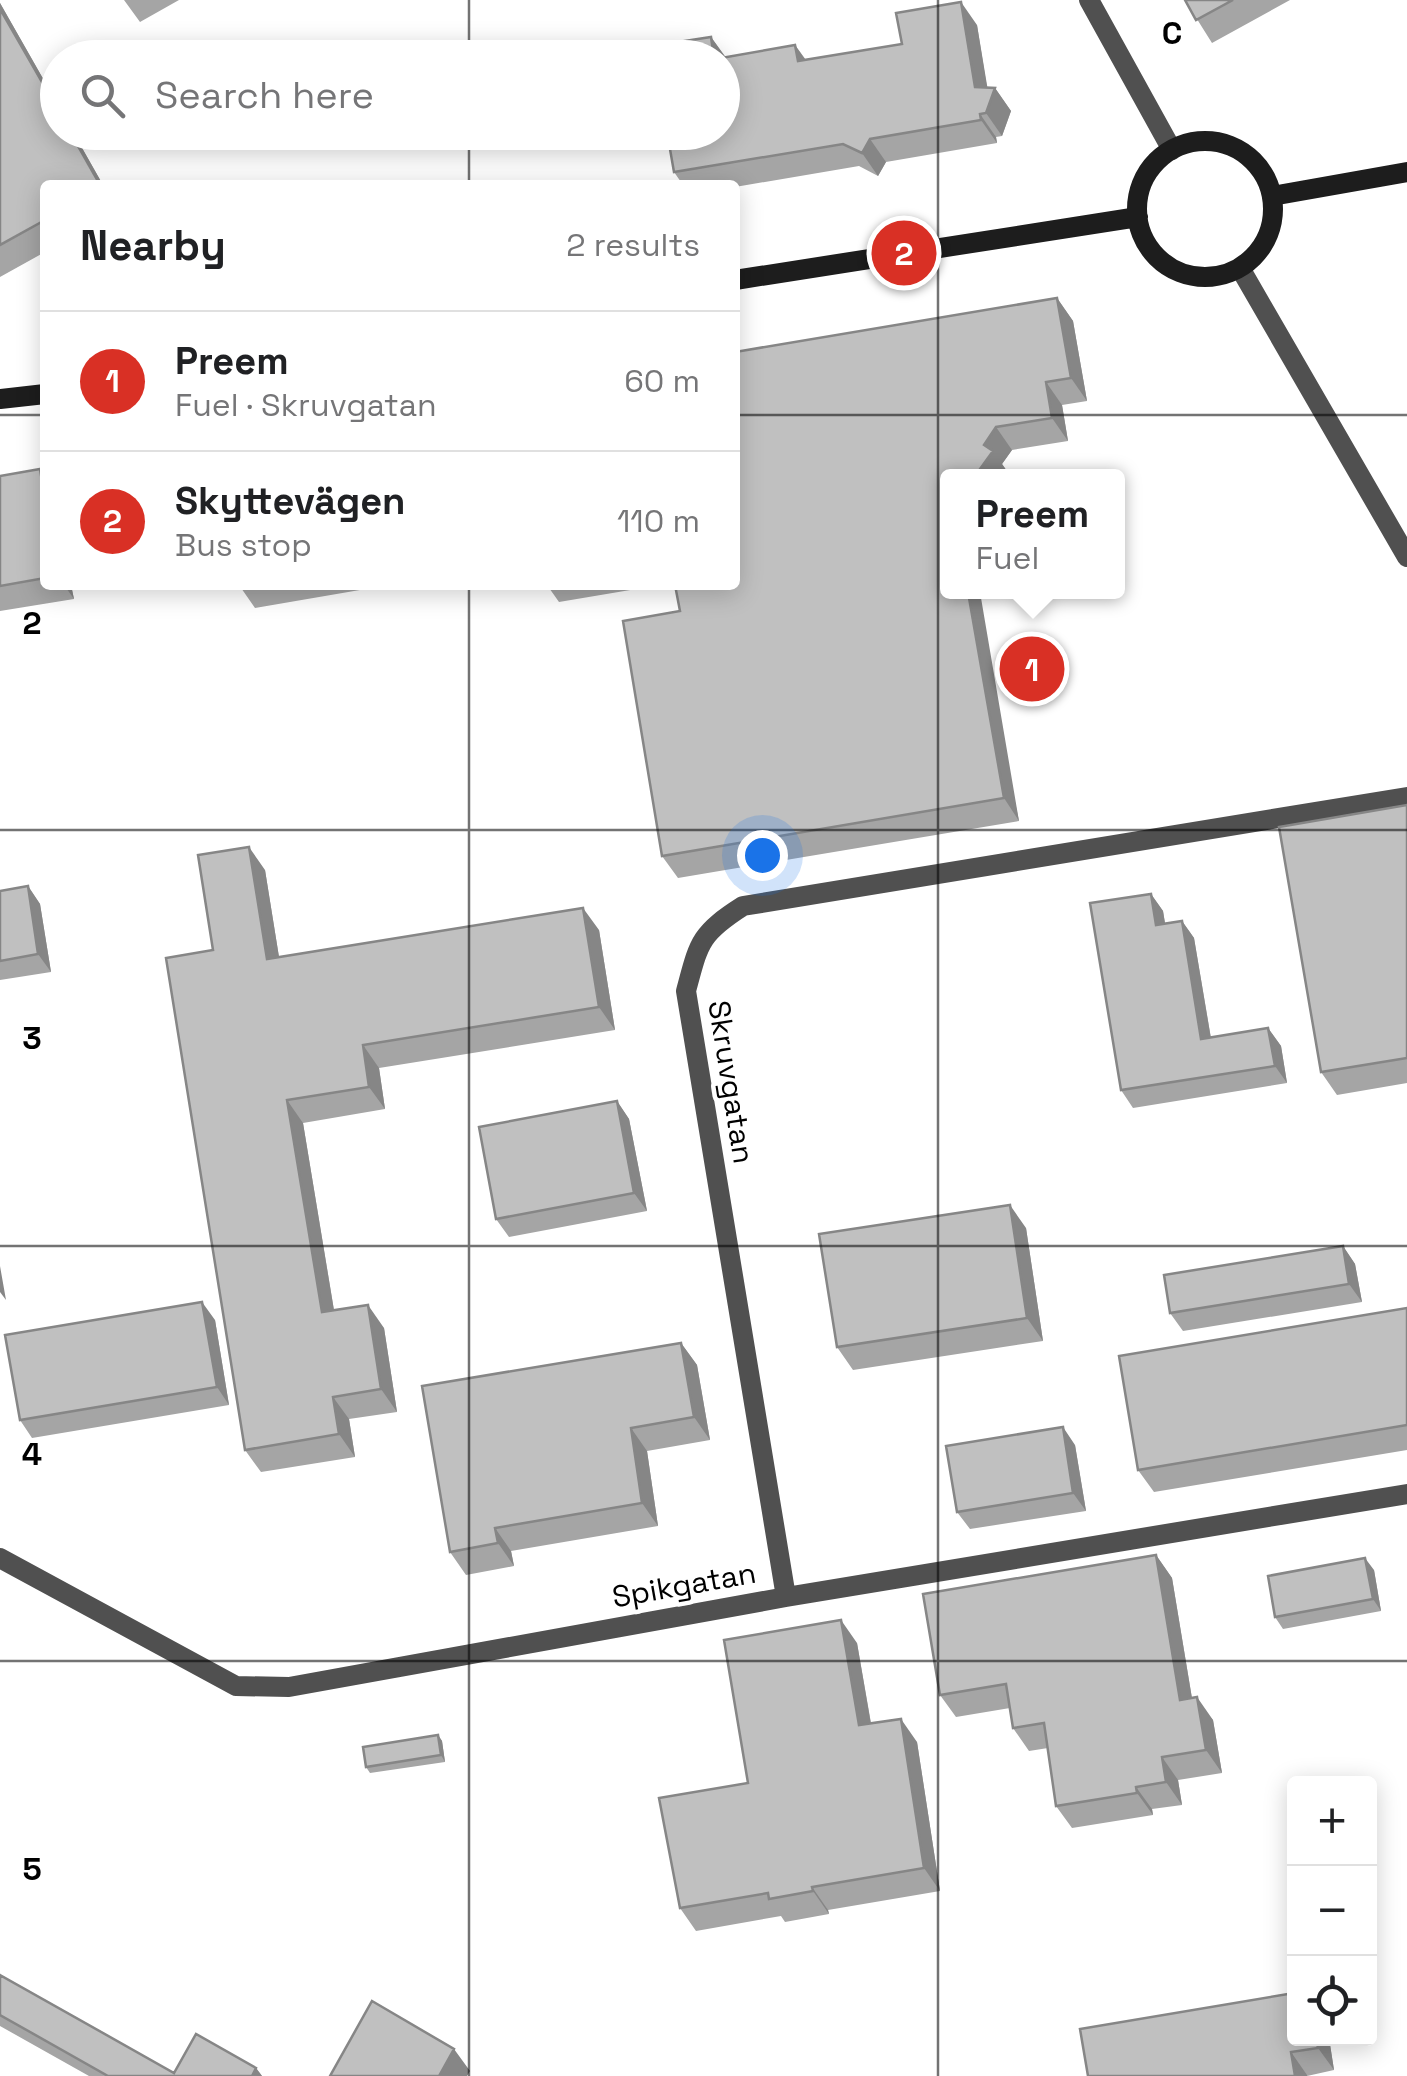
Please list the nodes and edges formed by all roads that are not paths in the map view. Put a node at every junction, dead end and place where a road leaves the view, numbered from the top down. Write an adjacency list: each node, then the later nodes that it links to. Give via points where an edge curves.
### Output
1 (1089, 0): 2 (street)
2 (1172, 150): 4 (street, via 1200,142 1229,146 1260,169); 5 (street, via 1145,178)
3 (1407, 172): 4 (street)
4 (1272, 196): 6 (street, via 1264,243)
5 (1138, 217): 6 (street, via 1146,243 1171,268 1206,277); 7 (street)
6 (1240, 268): 10 (street)
7 (740, 279)
8 (40, 395): 9 (street)
9 (0, 399)
10 (1407, 557)
11 (1407, 797): 14 (street, Skruvgatan, via 743,906 698,944 686,991)
12 (1407, 1494): 14 (street, Spikgatan)
13 (0, 1558): 14 (street, Spikgatan, via 236,1686 289,1687)
14 (786, 1598)

